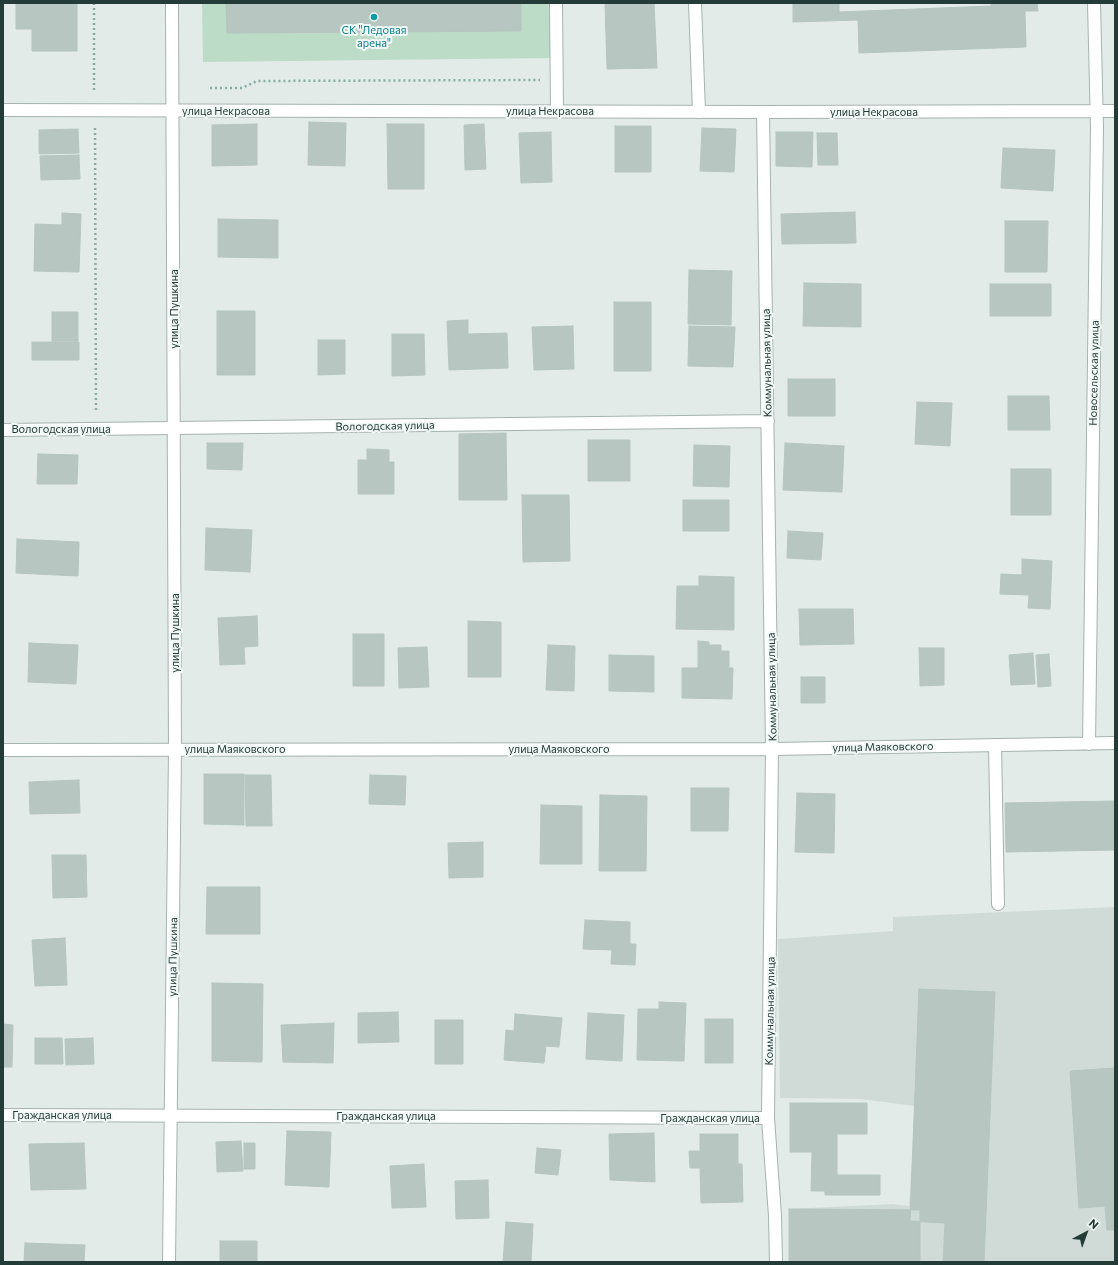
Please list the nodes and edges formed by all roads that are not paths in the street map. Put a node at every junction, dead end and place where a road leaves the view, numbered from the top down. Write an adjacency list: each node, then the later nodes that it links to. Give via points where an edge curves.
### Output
1 (172, 3): 7 (street, улица Пушкина)
2 (556, 3): 6 (street)
3 (695, 3): 10 (street)
4 (1094, 3): 8 (street, Новосельская улица)
5 (3, 110): 7 (street, улица Некрасова)
6 (557, 110): 7 (street, улица Некрасова); 10 (street, улица Некрасова)
7 (173, 111): 13 (street, улица Пушкина)
8 (1097, 111): 9 (street, улица Некрасова); 11 (street, улица Некрасова); 16 (street, Новосельская улица)
9 (1115, 111)
10 (699, 112): 11 (street, улица Некрасова)
11 (763, 112): 12 (street, Коммунальная улица)
12 (768, 421): 13 (street, Вологодская улица); 18 (street, Коммунальная улица)
13 (174, 429): 14 (street, Вологодская улица); 20 (street, улица Пушкина)
14 (3, 430)
15 (1115, 743): 16 (street, улица Маяковского)
16 (1090, 744): 17 (street, улица Маяковского)
17 (995, 745): 18 (street, улица Маяковского); 21 (street)
18 (772, 749): 20 (street, улица Маяковского); 24 (street, Коммунальная улица)
19 (3, 750): 20 (street, улица Маяковского)
20 (175, 750): 23 (street, улица Пушкина)
21 (998, 904)
22 (3, 1115): 23 (street, Гражданская улица)
23 (171, 1116): 24 (street, Гражданская улица); 25 (street, улица Пушкина)
24 (768, 1118): 26 (street, Коммунальная улица)
25 (169, 1262)
26 (776, 1262)

